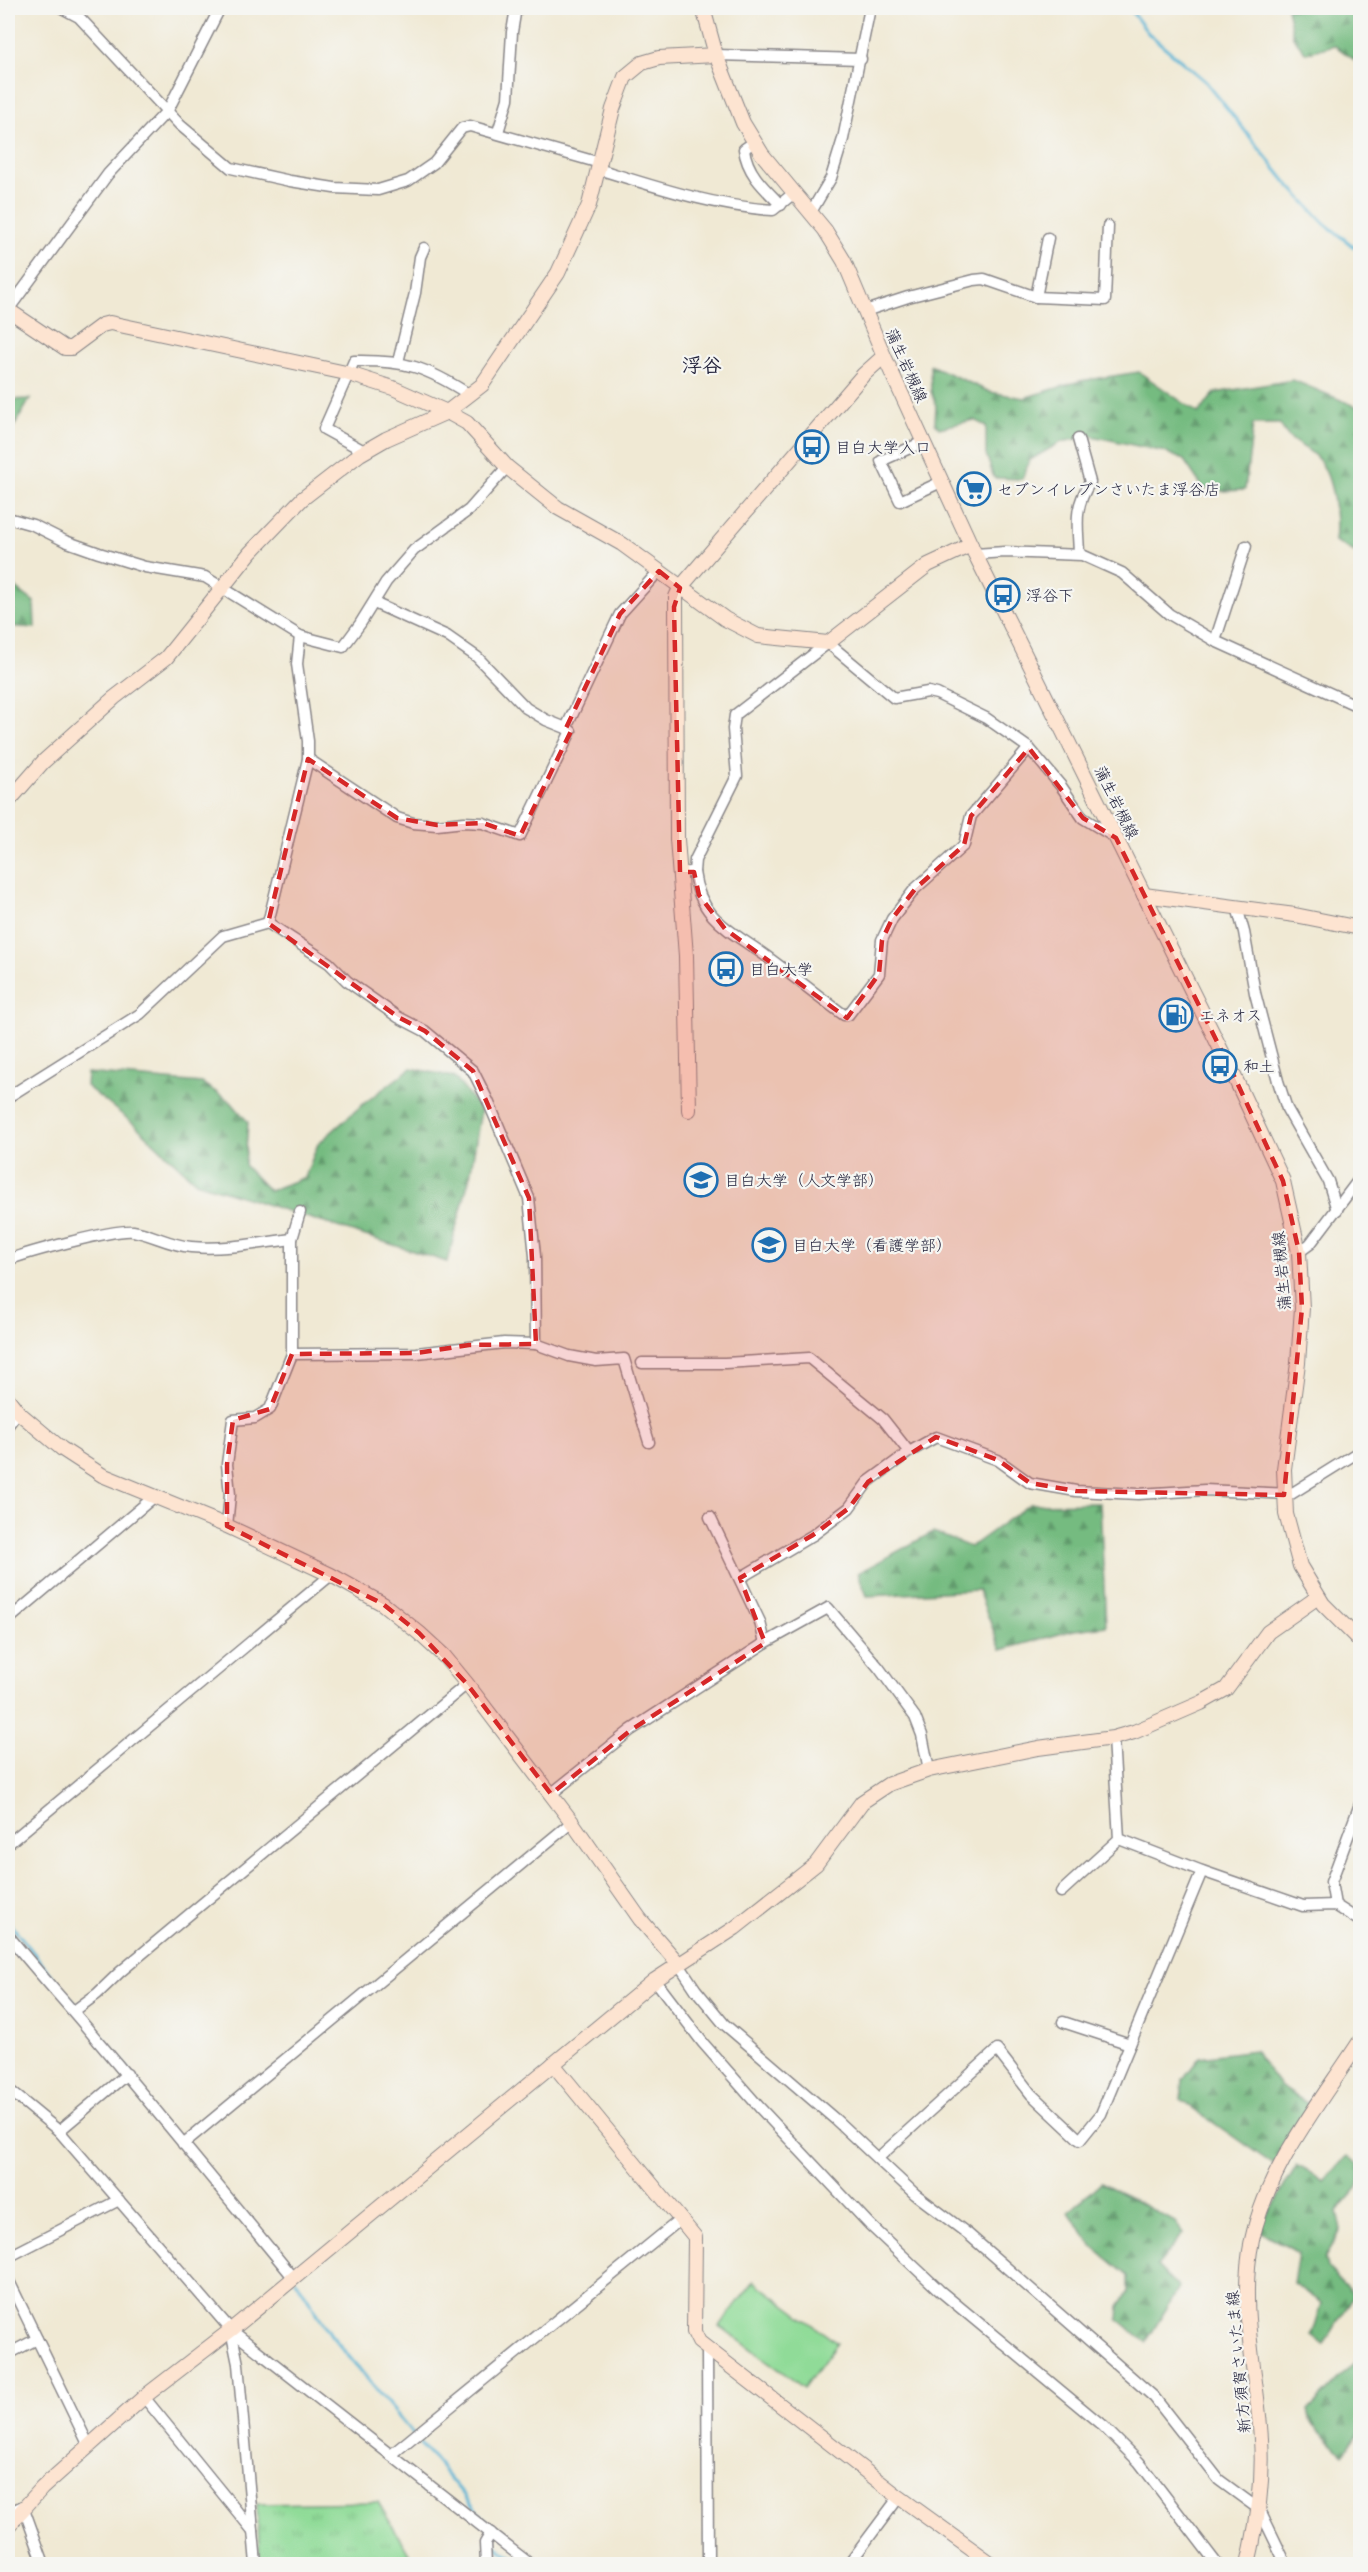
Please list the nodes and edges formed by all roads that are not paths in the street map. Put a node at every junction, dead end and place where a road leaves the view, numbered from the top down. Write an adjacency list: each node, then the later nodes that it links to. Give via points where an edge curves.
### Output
1 (63, 8): 8 (street, via 79,17)
2 (220, 8): 8 (street)
3 (516, 8): 9 (street, via 507,99)
4 (703, 8): 6 (street, 蒲生岩槻線)
5 (870, 8): 7 (street)
6 (716, 55): 7 (street); 10 (street, 蒲生岩槻線, via 728,90); 11 (street, via 659,58 642,63 625,77)
7 (861, 59): 14 (street, via 831,178)
8 (168, 110): 9 (street, via 231,168 334,188 378,190 408,181 434,163 462,128); 19 (street, via 108,174)
9 (498, 132): 11 (street)
10 (754, 142): 12 (street, 蒲生岩槻線); 13 (street, via 744,149 745,158 759,183)
11 (599, 166): 13 (street, via 713,203 773,210); 24 (street, via 589,205 558,273 482,385)
12 (794, 193): 13 (street); 14 (street, 蒲生岩槻線)
13 (781, 205)
14 (811, 212): 20 (street, 蒲生岩槻線, via 844,261)
15 (1108, 226): 18 (street, via 1105,300)
16 (1048, 238): 18 (street)
17 (424, 248): 22 (street)
18 (1036, 297): 20 (street, via 974,279)
19 (8, 310): 23 (street, via 65,348 110,323)
20 (865, 311): 21 (street, 蒲生岩槻線)
21 (884, 356): 27 (street, 蒲生岩槻線); 37 (street, via 863,375)
22 (398, 362): 23 (street, via 354,361); 24 (street, via 438,376)
23 (346, 373): 25 (street); 28 (street, via 324,429)
24 (470, 395): 25 (street)
25 (447, 412): 28 (street); 29 (street, via 467,423)
26 (1078, 439): 34 (street, via 1090,482 1077,512)
27 (923, 442): 30 (street, 蒲生岩槻線); 30 (street, via 881,461 900,501)
28 (364, 451): 36 (street, via 302,499)
29 (507, 467): 35 (street, via 558,508 622,544); 38 (street, via 469,510 414,550 386,582)
30 (942, 482): 33 (street, 蒲生岩槻線)
31 (8, 518): 36 (street, via 99,553 145,567 205,578)
32 (1246, 546): 40 (street)
33 (973, 550): 34 (street); 41 (street, via 920,570); 47 (street, 蒲生岩槻線)
34 (1079, 554): 40 (street, via 1122,573 1169,614)
35 (659, 571): 37 (street); 43 (street, via 620,614)
36 (223, 587): 39 (street); 46 (street, via 166,658 43,762)
37 (680, 588): 41 (street, via 724,619 758,636); 48 (street, via 674,607)
38 (374, 603): 39 (street, via 343,647); 43 (street, via 447,636 477,657 526,708)
39 (300, 636): 45 (street, via 297,664)
40 (1215, 641): 42 (street)
41 (828, 643): 44 (street, via 894,698 937,694 986,718); 48 (street, via 735,715 737,776)
42 (1360, 707)
43 (566, 728): 45 (street, via 571,731 520,836 483,823 437,825 397,818)
44 (1029, 748): 47 (street, via 1083,818); 48 (street, via 971,816 964,845 915,889 892,919 882,940 879,974 848,1016 725,929 712,915)
45 (308, 759): 51 (street)
46 (8, 802)
47 (1116, 838): 49 (street, 蒲生岩槻線)
48 (687, 872): 54 (street)
49 (1144, 894): 50 (street); 59 (street, 蒲生岩槻線, via 1271,1153 1287,1197)
50 (1237, 907): 52 (street); 56 (street, via 1255,993 1287,1109 1328,1181)
51 (268, 923): 53 (street, via 223,936 140,1014); 61 (street, via 329,963 347,981 398,1017 426,1031 472,1071 529,1198 535,1256)
52 (1360, 928)
53 (8, 1097)
54 (689, 1110)
55 (1360, 1178): 56 (street)
56 (1337, 1210): 59 (street)
57 (300, 1212): 58 (street)
58 (292, 1239): 60 (street, via 192,1248 132,1231); 62 (street)
59 (1299, 1252): 70 (street, 蒲生岩槻線, via 1301,1330)
60 (8, 1260)
61 (536, 1344): 62 (street, via 469,1345 417,1353); 67 (street, via 596,1361 624,1359)
62 (292, 1354): 73 (street, via 270,1409 255,1418 233,1420 227,1464 230,1496)
63 (642, 1363): 69 (street, via 809,1358 883,1419)
64 (8, 1399): 65 (street)
65 (18, 1412): 66 (street); 71 (street, via 62,1449 102,1475)
66 (8, 1425)
67 (649, 1442)
68 (1360, 1451): 70 (street, via 1292,1494)
69 (909, 1452): 70 (street, via 936,1437 998,1460 1030,1483 1076,1491 1138,1494 1205,1490); 75 (street, via 868,1482 849,1508 813,1535)
70 (1284, 1495): 76 (street, 蒲生岩槻線, via 1293,1549)
71 (155, 1497): 73 (street); 77 (street)
72 (710, 1517): 75 (street)
73 (226, 1526): 74 (street)
74 (331, 1575): 80 (street, via 383,1604 444,1656); 87 (street)
75 (740, 1578): 79 (street)
76 (1318, 1597): 78 (street, 蒲生岩槻線); 81 (street, via 1268,1632 1226,1689 1137,1731)
77 (8, 1620)
78 (1360, 1641)
79 (765, 1643): 82 (street, via 828,1608 915,1717); 83 (street, via 631,1730)
80 (467, 1684): 83 (street); 95 (street)
81 (1113, 1738): 82 (street); 86 (street)
82 (929, 1770): 93 (street, via 889,1784 862,1802 816,1864 735,1928)
83 (551, 1794): 85 (street)
84 (1360, 1804): 90 (street, via 1331,1882)
85 (572, 1822): 93 (street, via 640,1920); 103 (street)
86 (1119, 1839): 88 (street); 89 (street)
87 (8, 1844)
88 (1202, 1871): 90 (street, via 1303,1906); 98 (street)
89 (1060, 1892)
90 (1335, 1905): 91 (street)
91 (1360, 1922)
92 (8, 1935): 95 (street, via 36,1972)
93 (678, 1963): 94 (street); 104 (street, via 724,2024)
94 (655, 1980): 99 (street); 131 (street, via 760,2108 870,2225 939,2290 1103,2426 1139,2462)
95 (74, 2011): 100 (street)
96 (1063, 2022): 98 (street)
97 (1360, 2041): 119 (street, 新方須賀さいたま線, via 1279,2170 1252,2239 1247,2289 1261,2438)
98 (1130, 2044): 104 (street, via 1101,2115 1080,2140 1031,2094 997,2050)
99 (553, 2064): 106 (street); 108 (street)
100 (127, 2074): 102 (street); 103 (street)
101 (8, 2089): 102 (street)
102 (59, 2131): 105 (street)
103 (183, 2144): 108 (street)
104 (878, 2158): 119 (street, via 1154,2397 1219,2480)
105 (119, 2200): 107 (street); 110 (street)
106 (681, 2218): 112 (street, via 694,2237 694,2332); 116 (street)
107 (8, 2256)
108 (293, 2277): 110 (street)
109 (8, 2279): 111 (street)
110 (231, 2330): 114 (street); 116 (street); 122 (street, via 238,2364)
111 (37, 2340): 113 (street); 115 (street)
112 (707, 2348): 117 (street); 128 (street)
113 (8, 2354)
114 (144, 2397): 115 (street); 122 (street)
115 (89, 2446): 118 (street)
116 (392, 2455): 123 (street)
117 (899, 2497): 129 (street); 130 (street)
118 (24, 2506): 120 (street); 121 (street); 124 (street)
119 (1260, 2510): 132 (street, 新方須賀さいたま線); 133 (street)
120 (8, 2513)
121 (8, 2526)
122 (253, 2531): 125 (street)
123 (491, 2533): 126 (street, via 485,2543); 127 (street)
124 (44, 2565)
125 (256, 2565)
126 (486, 2565)
127 (530, 2565)
128 (708, 2565)
129 (849, 2565)
130 (992, 2565)
131 (1216, 2565)
132 (1248, 2565)
133 (1286, 2565)

